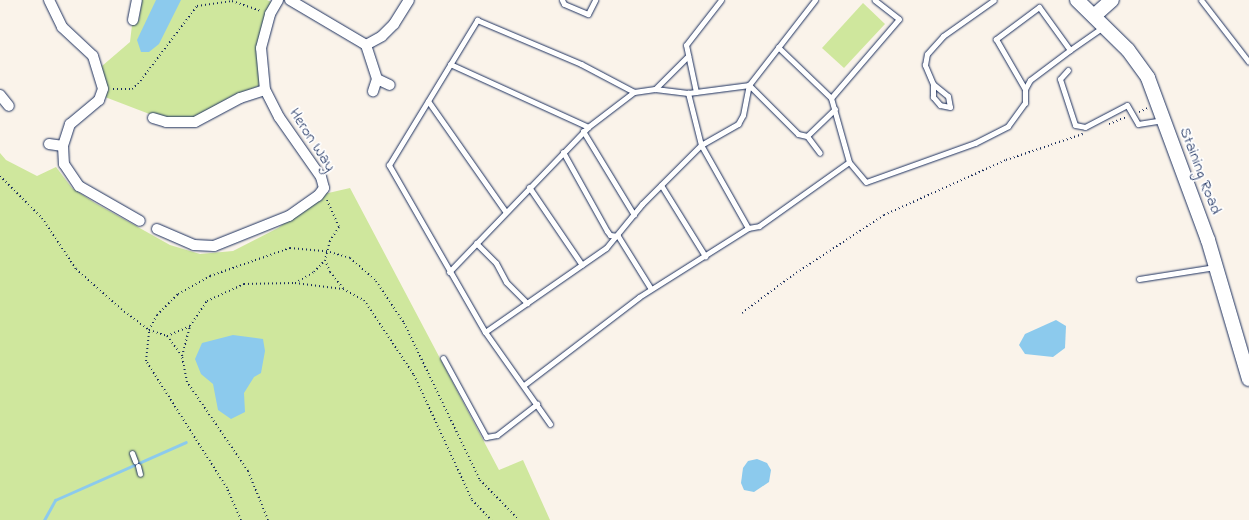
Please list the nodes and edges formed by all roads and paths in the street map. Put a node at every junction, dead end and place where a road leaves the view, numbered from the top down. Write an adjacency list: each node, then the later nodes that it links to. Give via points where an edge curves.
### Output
1 (50, 0): 29 (street, via 62,27 93,56)
2 (137, 0): 16 (street)
3 (278, 0): 15 (street, Heron Way)
4 (290, 0): 18 (street)
5 (562, 0): 6 (lane, via 564,4 588,14)
6 (595, 0)
7 (721, 0): 21 (lane, via 686,45)
8 (814, 0): 19 (lane)
9 (875, 0): 38 (lane, via 899,19)
10 (994, 0): 26 (lane, via 932,46 926,65)
11 (1077, 0): 17 (street, Staining Road)
12 (1112, 0): 17 (street)
13 (1201, 0): 22 (lane)
14 (405, 1): 18 (street, via 394,24)
15 (270, 14): 29 (path, via 232,1 197,6 132,89); 32 (street, Heron Way, via 261,48)
16 (133, 20)
17 (1099, 21): 20 (lane); 40 (street, Staining Road, via 1139,63)
18 (366, 45): 25 (street)
19 (778, 47): 28 (lane); 38 (lane)
20 (1070, 50): 31 (lane, via 1030,80); 31 (lane, via 1039,7 996,39)
21 (688, 56): 30 (lane); 35 (lane)
22 (1249, 62)
23 (450, 64): 34 (lane, via 476,20 581,64); 39 (lane); 47 (lane)
24 (1068, 70): 43 (lane, via 1060,79 1075,125 1085,127 1127,105)
25 (378, 79): 27 (street); 33 (street)
26 (933, 84): 26 (lane, via 934,97 940,105 950,107 948,96)
27 (390, 85)
28 (749, 85): 35 (lane); 50 (lane, via 798,134); 52 (lane, via 743,114 738,124)
29 (103, 89): 53 (street, via 100,100 72,121)
30 (655, 89): 34 (lane); 36 (lane)
31 (1025, 89): 56 (lane, via 1025,103 1008,126 975,144 866,182)
32 (265, 90): 44 (street, via 240,98 195,122 166,122); 60 (street, Heron Way, via 279,117 321,177)
33 (374, 91)
34 (634, 92): 47 (lane)
35 (696, 92): 36 (lane)
36 (688, 93): 52 (lane)
37 (0, 95): 41 (street)
38 (831, 98): 42 (lane)
39 (428, 101): 61 (lane); 73 (lane, via 389,165)
40 (1158, 104): 43 (path); 45 (street, Staining Road)
41 (9, 106)
42 (835, 109): 50 (lane); 56 (lane)
43 (1132, 115): 45 (lane, via 1138,124); 46 (path)
44 (153, 118)
45 (1163, 120): 72 (street, Staining Road)
46 (1105, 126)
47 (588, 127): 48 (lane)
48 (583, 131): 54 (lane); 62 (lane)
49 (1084, 134): 79 (path, via 1006,160 884,216 793,275)
50 (807, 136): 55 (lane)
51 (49, 144): 53 (street)
52 (701, 145): 58 (lane); 65 (lane)
53 (63, 146): 63 (street, via 64,164 79,186)
54 (563, 152): 59 (lane); 66 (lane, via 610,235)
55 (820, 153)
56 (848, 162): 65 (lane, via 759,226)
57 (0, 176): 81 (path, via 42,218 76,269)
58 (661, 184): 62 (lane); 69 (lane)
59 (528, 187): 61 (lane); 71 (lane)
60 (322, 190): 64 (street, Heron Way, via 289,216 214,246 194,245); 68 (path, via 339,227)
61 (506, 211): 67 (lane)
62 (634, 215): 66 (lane)
63 (140, 221)
64 (157, 228)
65 (748, 228): 69 (lane)
66 (618, 236): 71 (lane); 77 (lane)
67 (476, 243): 73 (lane); 78 (lane, via 496,263 506,282)
68 (326, 252): 70 (path); 81 (path, via 290,248 210,276 178,294 157,315); 95 (path, via 350,258 376,281 404,323 480,480)
69 (705, 256): 77 (lane)
70 (325, 260): 75 (path, via 314,272); 76 (path, via 330,272)
71 (582, 265): 78 (lane)
72 (1216, 267): 74 (lane); 86 (street, Staining Road)
73 (448, 272): 82 (lane)
74 (1138, 279)
75 (295, 283): 76 (path); 80 (path, via 244,284 207,301)
76 (343, 289): 94 (path, via 364,300 387,331 414,376 472,500)
77 (651, 289): 87 (lane)
78 (527, 303): 82 (lane)
79 (742, 313)
80 (190, 326): 83 (path); 84 (path)
81 (149, 330): 83 (path); 92 (path, via 146,361 227,488)
82 (485, 332): 87 (lane)
83 (167, 336): 84 (path)
84 (182, 356): 93 (path, via 187,382 248,472)
85 (443, 358): 88 (lane, via 486,437 498,435)
86 (1249, 379)
87 (524, 384): 88 (lane)
88 (537, 404): 89 (lane)
89 (550, 424)
90 (132, 453): 91 (lane)
91 (140, 474)
92 (241, 520)
93 (268, 520)
94 (490, 520)
95 (519, 520)

